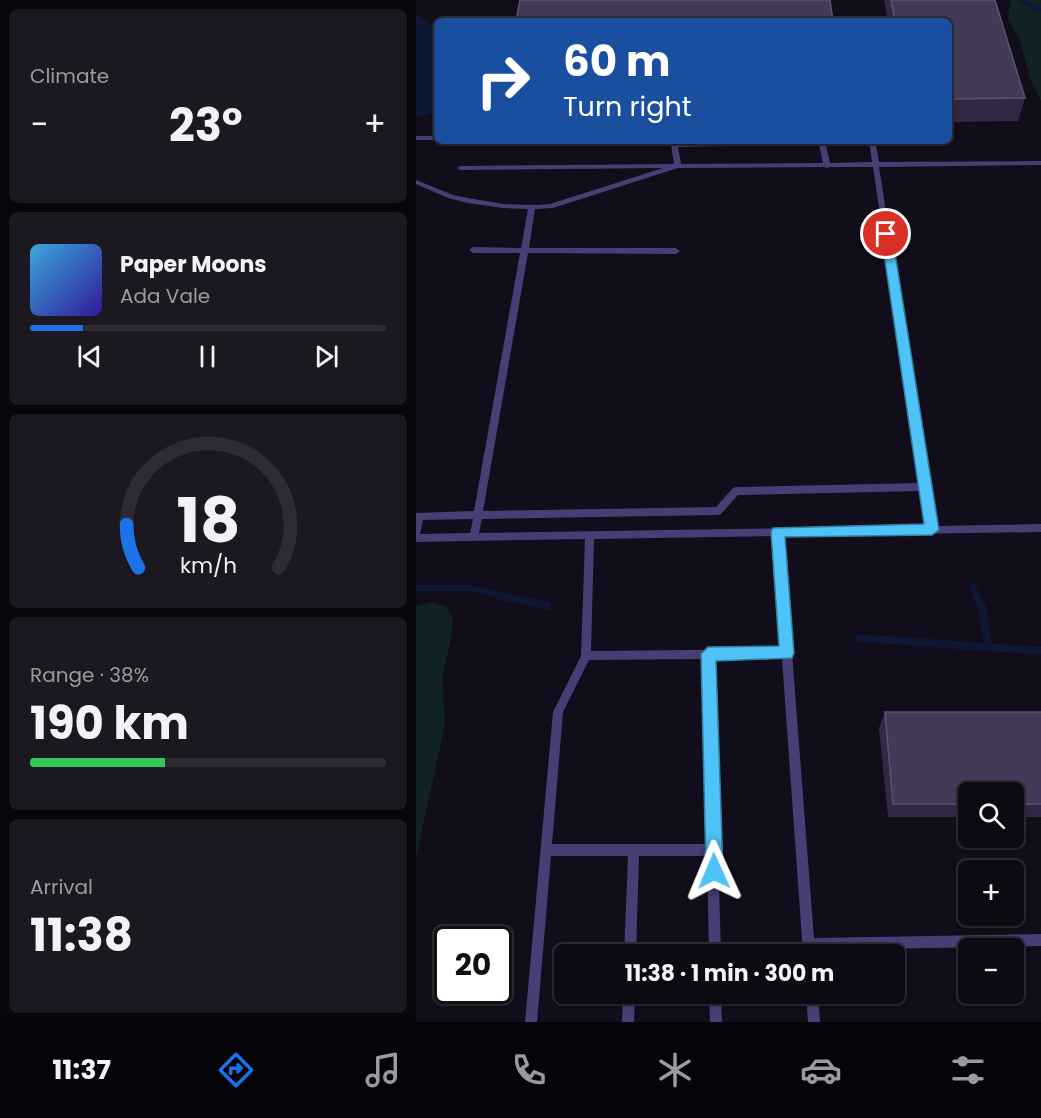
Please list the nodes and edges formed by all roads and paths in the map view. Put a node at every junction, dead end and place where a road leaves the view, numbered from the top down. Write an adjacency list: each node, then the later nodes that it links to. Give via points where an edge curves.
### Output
1 (416, 138): 2 (lane)
2 (433, 138)
3 (723, 144): 8 (lane, via 674,145)
4 (822, 144): 9 (lane)
5 (872, 144): 7 (lane)
6 (1042, 163): 7 (lane)
7 (876, 165): 9 (lane); 16 (lane)
8 (678, 166): 9 (lane); 10 (lane); 12 (lane, via 606,190)
9 (827, 166)
10 (460, 168)
11 (416, 183): 12 (lane, via 454,198 503,208)
12 (532, 208): 14 (lane)
13 (473, 250): 14 (lane)
14 (524, 250): 15 (lane); 19 (lane)
15 (676, 251)
16 (925, 487): 17 (lane, via 736,490 718,511); 22 (lane)
17 (671, 513): 18 (lane); 25 (lane)
18 (611, 514): 20 (lane); 26 (lane)
19 (478, 515): 20 (lane); 23 (lane, via 419,516); 29 (lane)
20 (547, 515): 27 (lane)
21 (1042, 528): 22 (lane)
22 (932, 530): 24 (lane)
23 (416, 532)
24 (778, 532): 25 (lane); 31 (lane)
25 (671, 533): 26 (lane)
26 (610, 534): 28 (lane)
27 (545, 535): 28 (lane); 29 (lane)
28 (590, 535): 33 (lane)
29 (474, 536): 30 (lane)
30 (416, 538)
31 (787, 653): 32 (lane); 40 (lane)
32 (708, 654): 33 (lane); 36 (lane)
33 (586, 656): 34 (lane, via 558,712)
34 (546, 850): 35 (lane); 45 (lane)
35 (634, 850): 36 (lane); 38 (lane)
36 (714, 850): 39 (lane)
37 (1042, 940): 41 (lane)
38 (630, 944)
39 (715, 944)
40 (808, 944)
41 (905, 945)
42 (629, 1004): 46 (lane)
43 (715, 1004): 47 (lane)
44 (813, 1004): 48 (lane)
45 (531, 1022)
46 (628, 1022)
47 (716, 1022)
48 (814, 1022)

